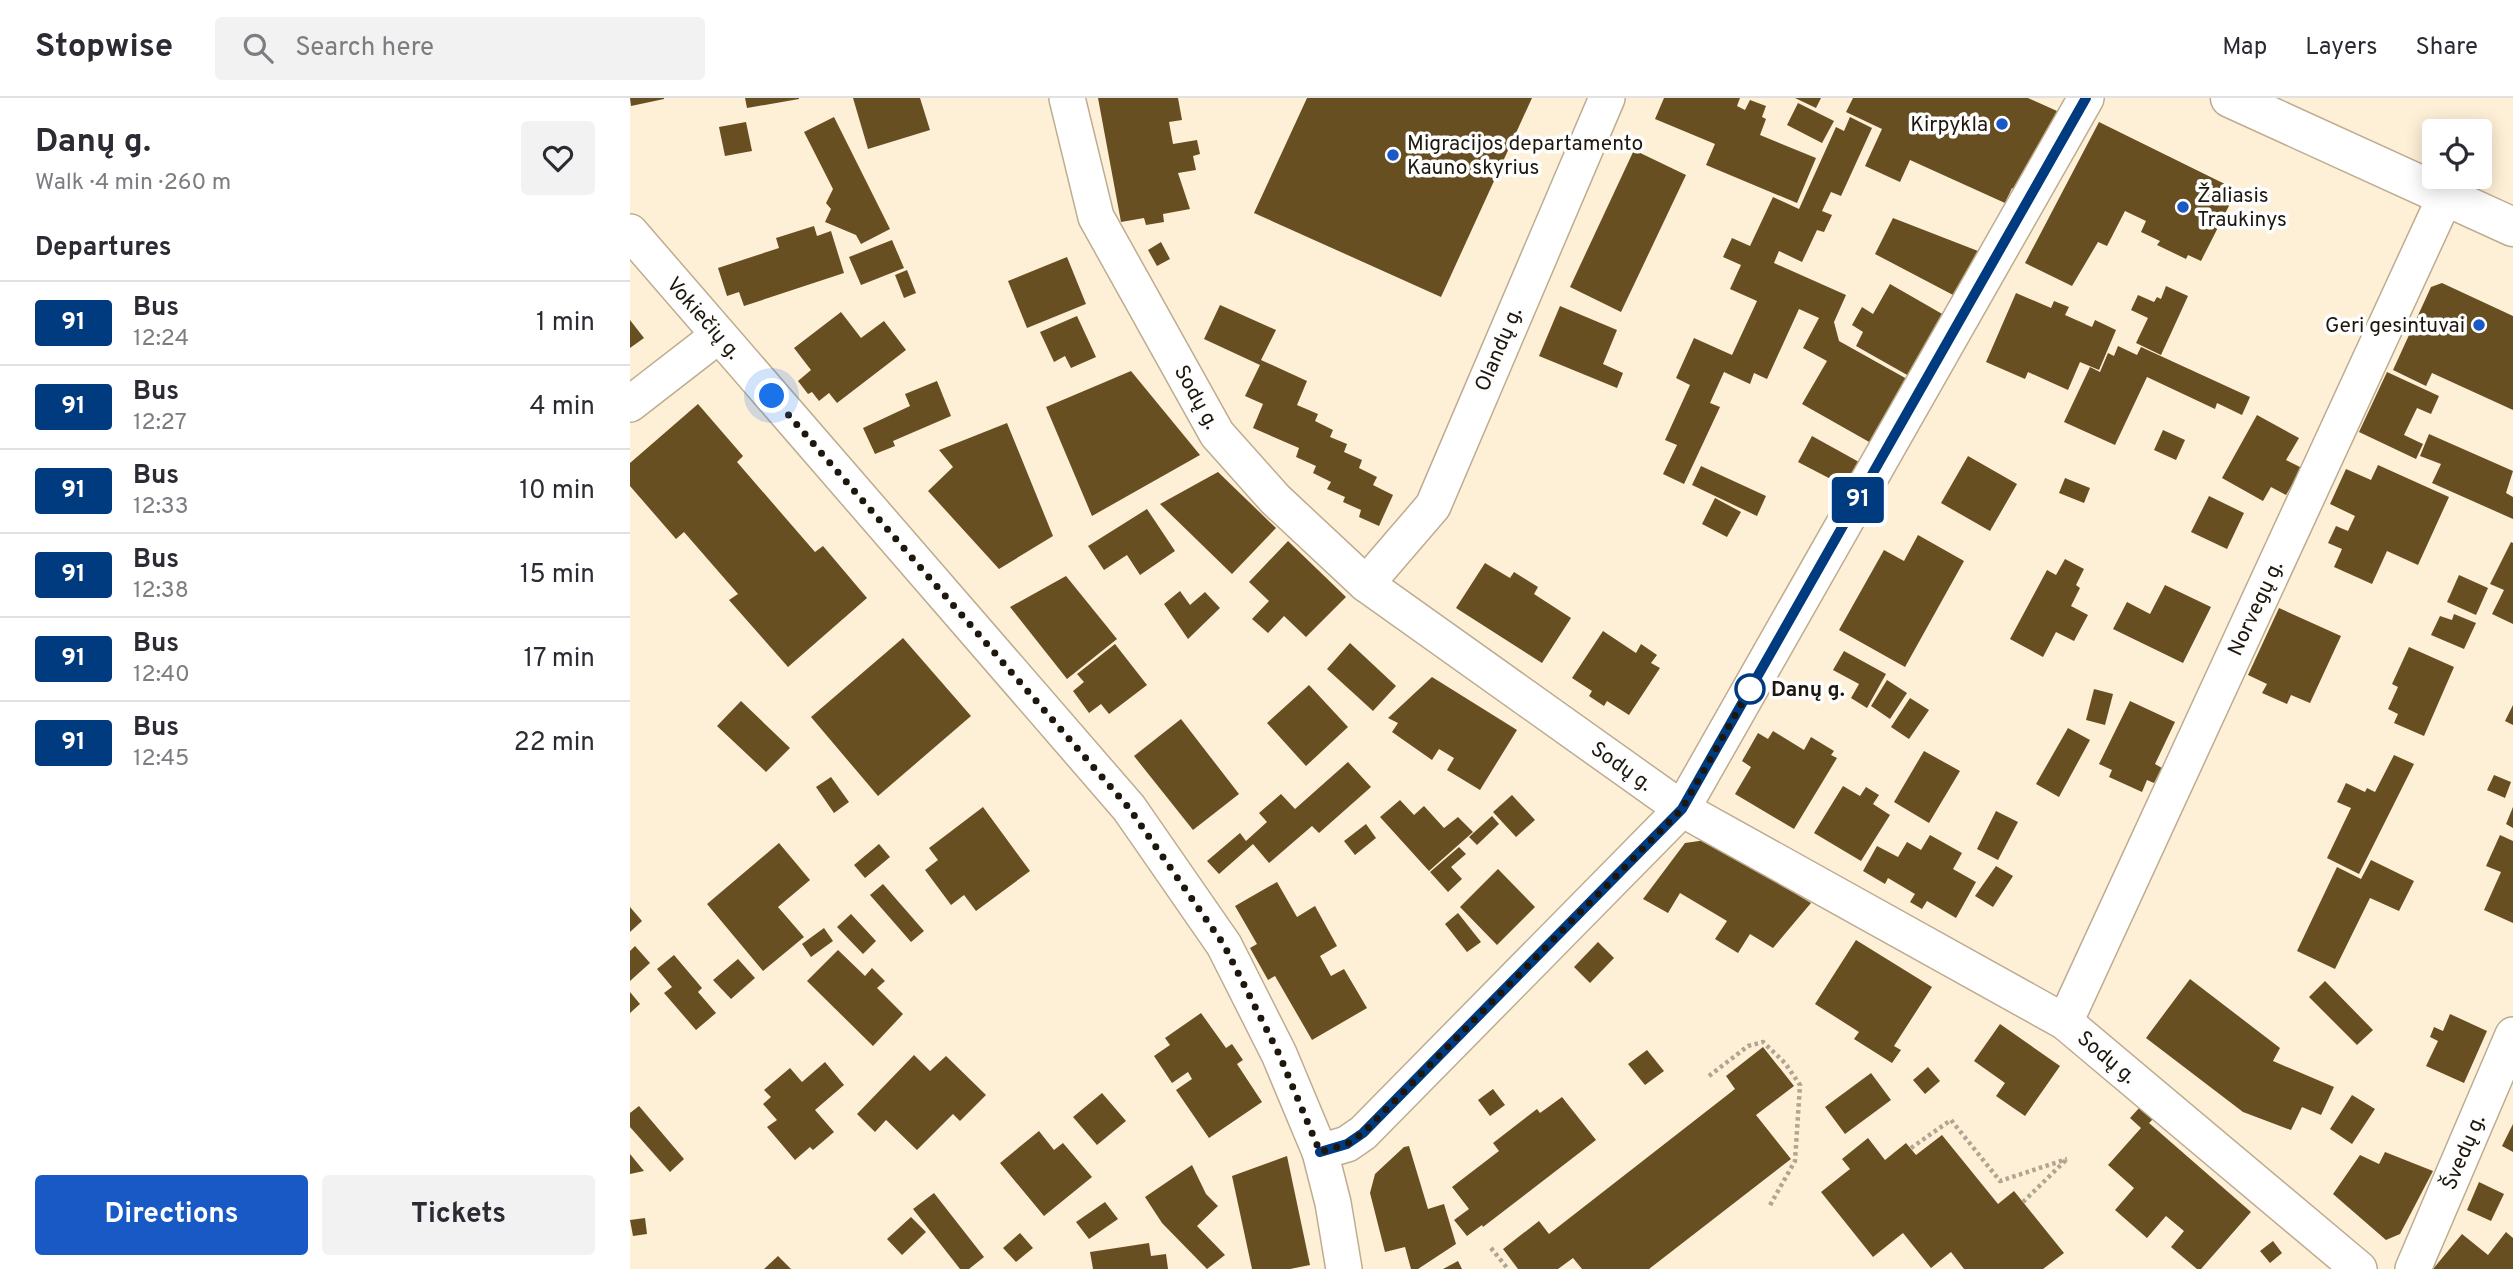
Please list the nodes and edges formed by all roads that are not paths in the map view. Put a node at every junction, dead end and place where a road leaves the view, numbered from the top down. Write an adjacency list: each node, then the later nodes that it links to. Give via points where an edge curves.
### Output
1 (1067, 98): 10 (street, Sodų g., via 1096,217 1217,434 1275,499)
2 (1607, 98): 10 (street, Olandų g., via 1433,506)
3 (2086, 98): 11 (street)
4 (2230, 98): 5 (main road)
5 (2446, 195): 6 (main road); 12 (street, Norvegų g.)
6 (2513, 226)
7 (630, 232): 8 (street, Vokiečių g.)
8 (719, 335): 9 (street); 14 (street, Vokiečių g., via 1129,808 1224,945 1279,1054)
9 (630, 404)
10 (1366, 584): 11 (street, Sodų g.)
11 (1682, 809): 12 (street, Sodų g.); 14 (street, via 1363,1133 1347,1144)
12 (2065, 1022): 16 (street, Sodų g.)
13 (2513, 1035): 17 (street, Švedų g.)
14 (1320, 1152): 15 (street, Vokiečių g.)
15 (1344, 1269)
16 (2359, 1269)
17 (2413, 1269)

